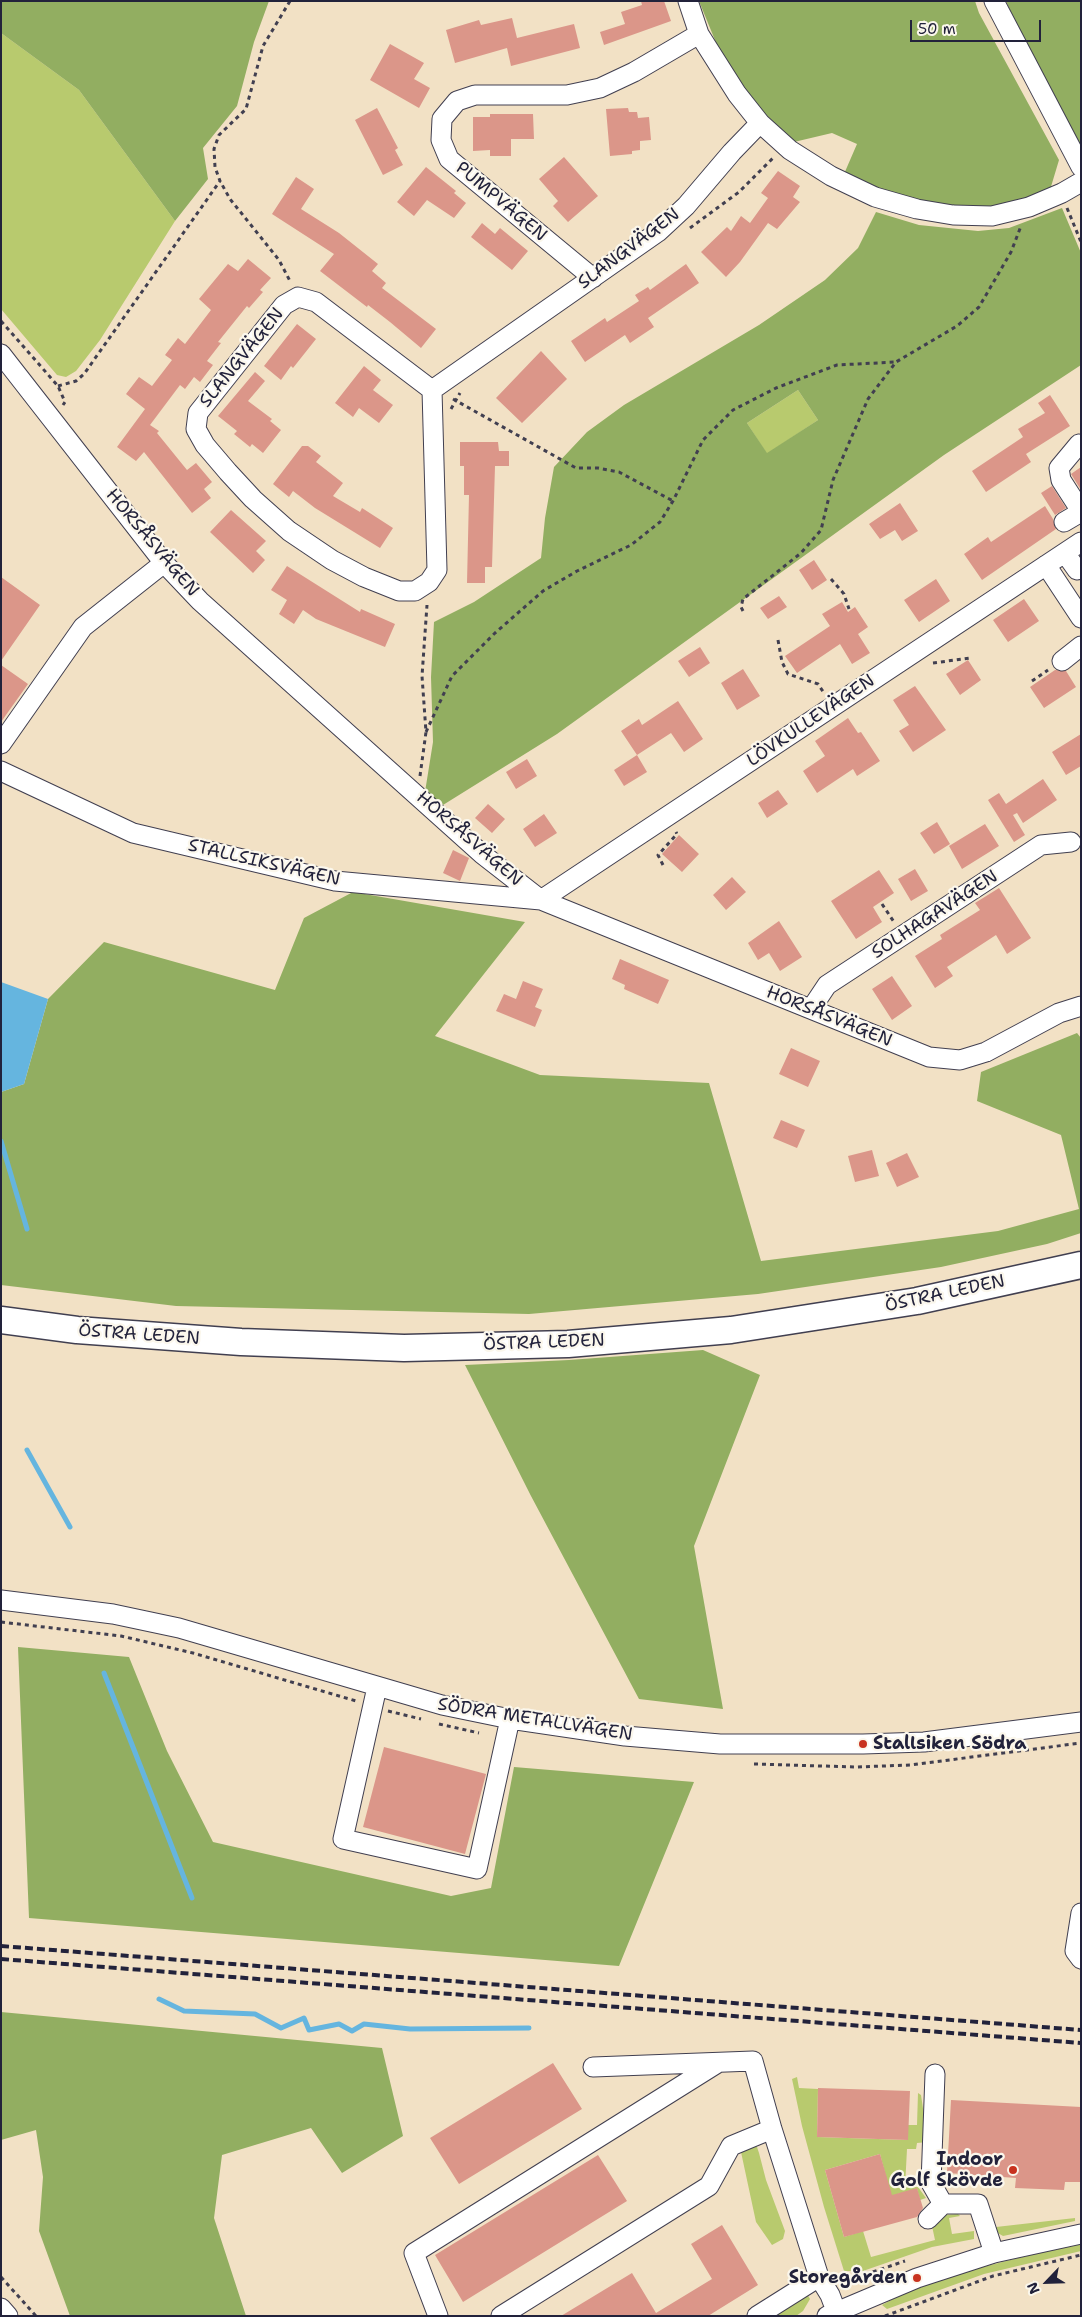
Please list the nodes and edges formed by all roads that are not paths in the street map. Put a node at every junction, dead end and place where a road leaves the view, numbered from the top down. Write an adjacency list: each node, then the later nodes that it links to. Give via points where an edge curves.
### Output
1 (688, 1): 3 (street)
2 (994, 1): 5 (street)
3 (698, 34): 4 (street); 7 (street, PUMPVÄGEN, via 600,88 567,95 475,95 457,101 442,119 441,140 449,159)
4 (760, 123): 6 (street, via 798,156 831,176 875,197 917,209 953,215 992,216 1029,207); 7 (street, SLANGVÄGEN, via 686,206 658,232)
5 (1081, 167)
6 (1081, 182)
7 (594, 278): 9 (street, SLANGVÄGEN)
8 (1, 354): 15 (street, HORSÅSVÄGEN)
9 (432, 390): 9 (street, SLANGVÄGEN, via 316,302 298,296 284,305 198,413 196,429 205,445 253,499 289,531 364,577 399,591 415,591 429,582 437,570)
10 (1079, 444): 11 (street, via 1059,468 1061,480)
11 (1081, 512): 12 (street)
12 (1064, 522)
13 (1081, 542): 14 (street, LÖVKULLEVÄGEN)
14 (1065, 552): 16 (street, LÖVKULLEVÄGEN); 17 (street)
15 (164, 563): 21 (street, via 83,628); 24 (street, HORSÅSVÄGEN, via 200,601 482,854)
16 (1046, 565): 18 (street); 24 (street, LÖVKULLEVÄGEN)
17 (1077, 570)
18 (1081, 618)
19 (1081, 646): 20 (street)
20 (1062, 661)
21 (1, 744)
22 (1, 771): 24 (street, STALLSIKSVÄGEN, via 133,833 335,881)
23 (1071, 842): 26 (street, SOLHAGAVÄGEN, via 1041,845 827,985)
24 (541, 900): 26 (street, HORSÅSVÄGEN)
25 (1081, 1006): 26 (street, HORSÅSVÄGEN, via 1059,1013 986,1052 960,1060 929,1057)
26 (811, 1008)
27 (1081, 1265): 28 (highway, ÖSTRA LEDEN, via 917,1301 771,1324 568,1344 404,1348 241,1342 76,1330)
28 (1, 1320)
29 (1, 1600): 30 (street, SÖDRA METALLVÄGEN, via 114,1614 179,1628)
30 (378, 1687): 31 (street, SÖDRA METALLVÄGEN, via 442,1706); 31 (street, via 344,1839 477,1869)
31 (510, 1719): 32 (street, SÖDRA METALLVÄGEN, via 625,1736 720,1744 924,1742)
32 (1081, 1722)
33 (1081, 1913): 34 (street, via 1075,1952)
34 (1081, 1959)
35 (717, 2063): 36 (street); 38 (street, via 753,2062); 47 (street, via 414,2253)
36 (593, 2067)
37 (935, 2074): 39 (street, via 931,2182)
38 (772, 2129): 43 (street); 48 (street, via 731,2146 709,2186)
39 (943, 2204): 40 (street); 42 (street, via 978,2204)
40 (928, 2219)
41 (1081, 2234): 42 (street)
42 (994, 2253): 45 (street, via 917,2278)
43 (818, 2277): 45 (street, via 830,2296); 49 (street)
44 (1, 2308): 46 (street)
45 (834, 2314)
46 (8, 2316)
47 (438, 2316)
48 (501, 2316)
49 (757, 2316)

